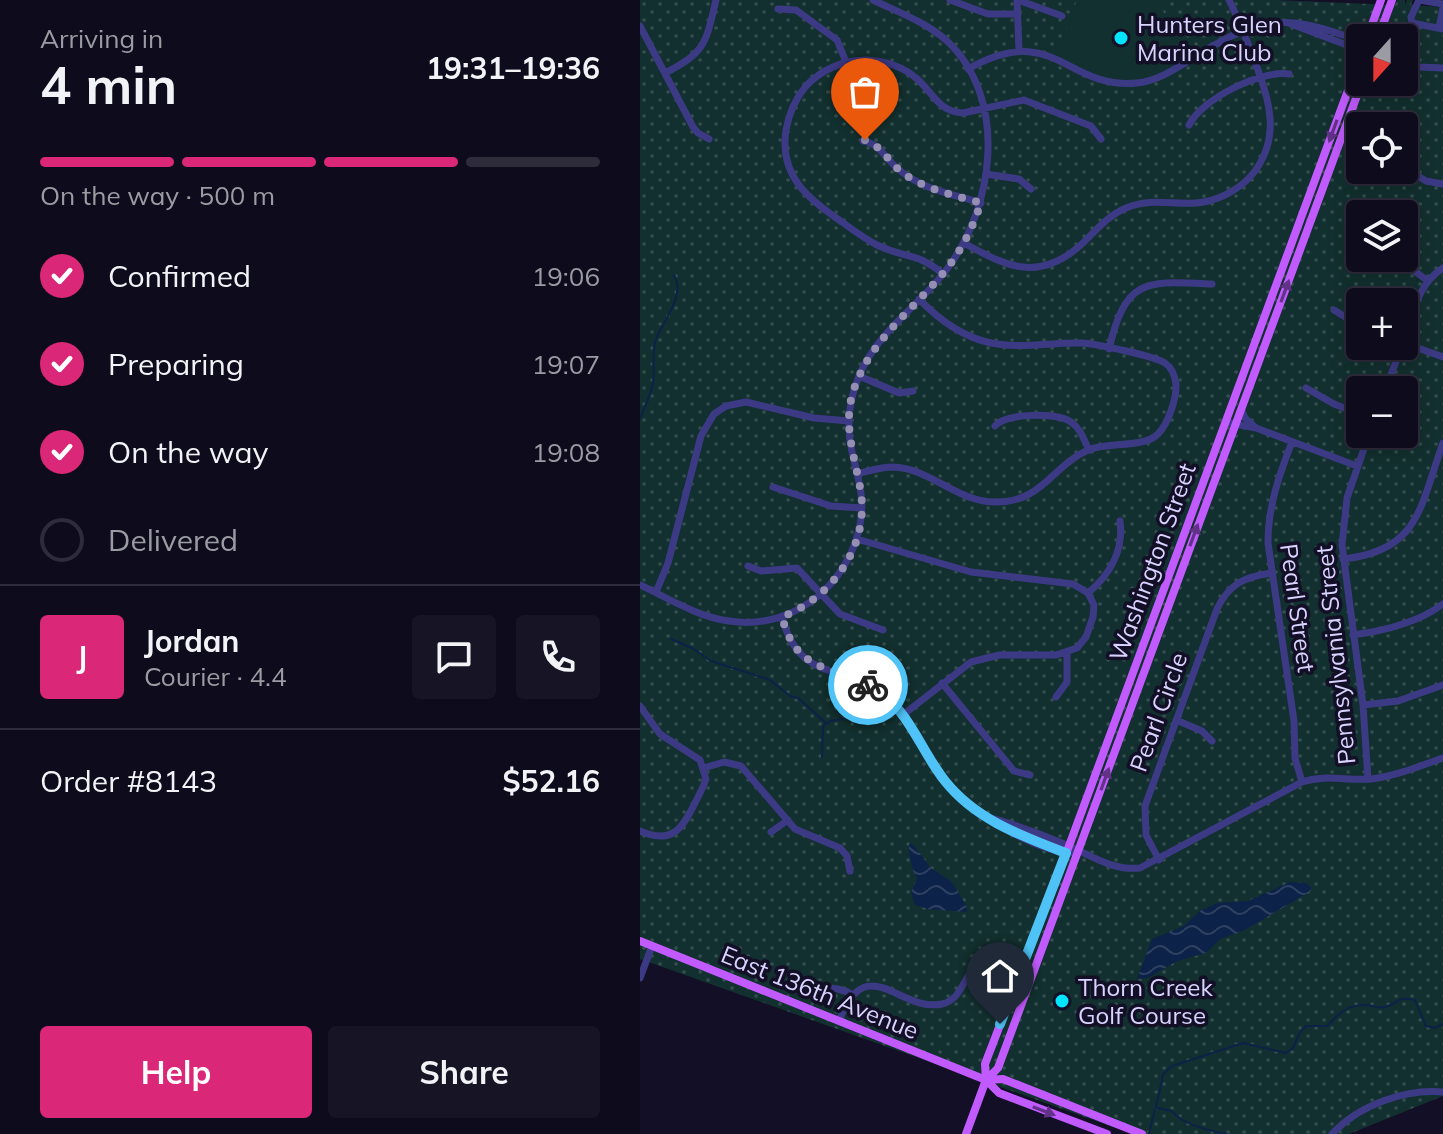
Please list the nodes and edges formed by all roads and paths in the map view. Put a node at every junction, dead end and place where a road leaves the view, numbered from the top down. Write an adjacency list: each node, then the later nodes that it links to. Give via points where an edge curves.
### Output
1 (716, 0): 25 (street, via 701,48)
2 (873, 0): 24 (street, via 933,30)
3 (950, 0): 10 (street, via 988,14)
4 (1018, 0): 10 (street); 11 (street)
5 (1229, 0): 17 (street)
6 (1381, 0): 13 (main road)
7 (1392, 0): 14 (main road)
8 (1443, 6): 16 (street); 16 (street, via 1419,0 1411,17 1412,23)
9 (778, 9): 21 (street, via 794,8 839,42)
10 (1018, 14): 20 (street)
11 (1062, 16)
12 (1288, 23): 17 (street); 18 (street, via 1312,24); 19 (street)
13 (1372, 24)
14 (1383, 24)
15 (640, 26): 25 (street)
16 (1441, 29)
17 (1242, 30): 20 (street, via 1167,74 1140,83 1105,80 1048,55); 27 (street)
18 (1346, 36)
19 (1346, 45)
20 (1019, 50): 24 (street)
21 (846, 62): 30 (street, via 891,64 915,77 946,110); 45 (street, via 813,80 792,108 785,140 791,173 819,207 877,245 916,255)
22 (1418, 67): 23 (street)
23 (1443, 68)
24 (968, 69): 30 (street)
25 (665, 73): 32 (street, via 696,130)
26 (1289, 74): 27 (street)
27 (1260, 78): 31 (street, via 1200,110); 39 (street, via 1270,106 1270,138 1259,165)
28 (1346, 96): 63 (main road, Washington Street, one-way to 63)
29 (1357, 96): 60 (main road, Washington Street, one-way to 29)
30 (983, 109): 33 (street, via 1026,101 1095,128); 35 (street)
31 (1189, 125)
32 (709, 139)
33 (1101, 139)
34 (863, 141): 41 (street, via 878,146 917,182)
35 (986, 174): 38 (street, via 1019,179); 41 (street)
36 (1418, 177): 37 (street)
37 (1443, 184)
38 (1031, 189)
39 (1232, 192): 40 (street); 42 (street, via 1204,202 1154,201 1124,209 1069,256 1046,266 1012,266)
40 (1239, 201)
41 (981, 203): 42 (street)
42 (964, 243): 45 (street)
43 (1443, 268): 46 (street)
44 (1416, 272): 46 (street)
45 (943, 274): 48 (street)
46 (1428, 281): 49 (street)
47 (1212, 284): 53 (street, via 1164,282 1142,288 1121,309)
48 (919, 299): 53 (street, via 949,325 984,341 1083,343); 57 (street, via 877,344)
49 (1418, 300)
50 (1334, 310): 51 (street)
51 (1346, 317)
52 (1418, 348): 54 (street)
53 (1109, 349): 56 (street, via 1158,360)
54 (1443, 357)
55 (1183, 370): 56 (street)
56 (1174, 373): 69 (street, via 1171,408 1151,444 1109,444)
57 (859, 376): 59 (street, via 899,393); 62 (street)
58 (1306, 388): 61 (street)
59 (913, 391)
60 (1241, 409): 63 (main road, Washington Street); 65 (street)
61 (1346, 409)
62 (849, 421): 71 (street); 84 (street, via 751,402 731,404 714,414 701,436)
63 (1230, 423): 65 (street); 110 (main road, Washington Street); 111 (main road, Washington Street, one-way to 63)
64 (995, 426): 69 (street, via 1008,418 1058,417 1075,425)
65 (1256, 428): 66 (street)
66 (1292, 442): 70 (street); 75 (street, Pearl Street)
67 (1443, 443): 80 (street, via 1417,515 1403,536 1381,552)
68 (1364, 448): 70 (street, Pennsylvania Street)
69 (1089, 450): 73 (street)
70 (1357, 466): 80 (street, Pennsylvania Street, via 1344,516)
71 (857, 474): 73 (street, via 896,467 992,503); 77 (street)
72 (773, 487): 77 (street, via 831,506)
73 (1038, 491): 76 (street)
74 (1264, 493): 75 (street)
75 (1274, 495): 82 (street, Pearl Street, via 1268,532)
76 (1043, 500)
77 (862, 508): 79 (street)
78 (1120, 521): 85 (street, via 1122,537 1111,568)
79 (857, 539): 85 (street, via 971,572 1073,584); 86 (street, via 847,563)
80 (1343, 559): 90 (street, Pennsylvania Street)
81 (748, 566): 86 (street, via 761,571 797,568)
82 (1271, 573): 100 (street, Pearl Circle, via 1234,578 1217,609); 106 (street, Pearl Street)
83 (640, 585): 84 (street)
84 (656, 592): 88 (street, via 728,621)
85 (1088, 593): 92 (street, via 1094,605 1089,627 1082,643)
86 (821, 594): 88 (street); 89 (street, via 849,619)
87 (1443, 604): 90 (street, via 1398,625)
88 (782, 617): 99 (street, via 802,657 874,688)
89 (883, 630)
90 (1353, 635): 97 (street, Pennsylvania Street)
91 (967, 650): 93 (street)
92 (1067, 653): 93 (street, via 999,655); 96 (street, via 1067,682)
93 (971, 662): 94 (street)
94 (942, 683): 99 (street); 104 (street, via 1014,771)
95 (1443, 685): 97 (street, via 1398,701)
96 (1056, 697)
97 (1363, 705): 105 (street, Pennsylvania Street)
98 (640, 706): 103 (street, via 660,734 697,757)
99 (904, 714): 110 (street, via 945,781 967,804)
100 (1176, 720): 101 (street); 112 (street, Pearl Circle, via 1145,806 1146,835)
101 (1212, 741)
102 (1443, 758): 105 (street)
103 (704, 768): 107 (street, via 724,762 741,766); 108 (street, via 704,785 681,827 661,836)
104 (1030, 775)
105 (1368, 779): 106 (street)
106 (1302, 782): 112 (street)
107 (788, 820): 109 (street); 113 (street, via 800,833 840,848)
108 (640, 831)
109 (771, 832)
110 (1068, 850): 111 (street); 116 (main road, Washington Street)
111 (1078, 852): 112 (street, via 1127,869); 117 (main road, Washington Street)
112 (1159, 860)
113 (850, 871)
114 (640, 941): 115 (main road, East 136th Avenue)
115 (652, 946): 118 (street); 121 (main road, East 136th Avenue)
116 (1022, 969): 117 (street); 120 (street, via 982,962 957,995 942,1004 923,1003 878,986); 122 (main road, Washington Street, via 985,1064)
117 (1033, 973): 122 (main road, Washington Street, via 998,1068)
118 (640, 978)
119 (796, 983): 120 (street)
120 (851, 994): 121 (street)
121 (839, 1021): 122 (main road, East 136th Avenue)
122 (986, 1080): 124 (main road, Washington Street); 125 (main road, East 136th Avenue, one-way to 125, via 999,1093); 126 (main road, East 136th Avenue, via 1003,1079)
123 (1443, 1092): 127 (street, via 1391,1098 1353,1116)
124 (966, 1134)
125 (1107, 1134)
126 (1142, 1134)
127 (1332, 1134)

